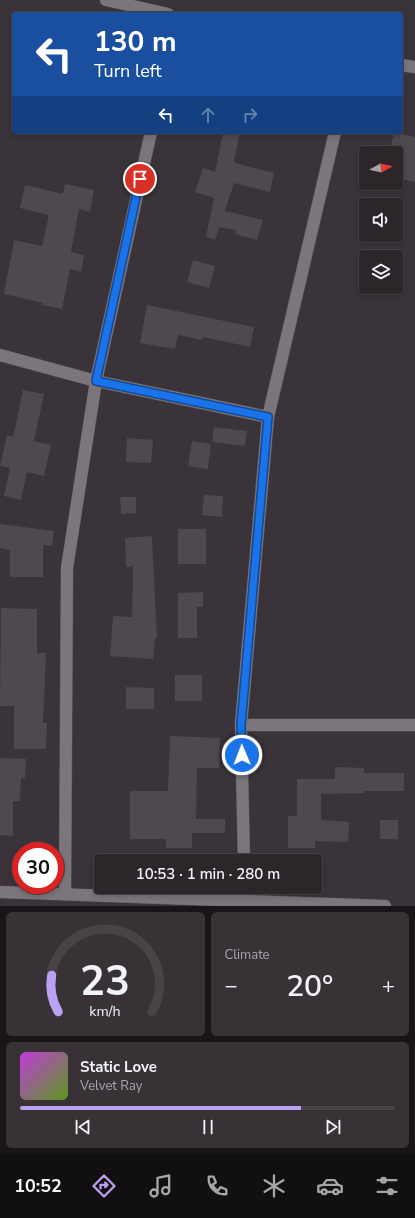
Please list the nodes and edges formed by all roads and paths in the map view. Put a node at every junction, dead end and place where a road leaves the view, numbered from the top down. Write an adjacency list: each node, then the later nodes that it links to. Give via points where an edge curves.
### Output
1 (106, 0): 2 (street)
2 (159, 12)
3 (403, 65): 4 (street)
4 (415, 67)
5 (150, 134): 8 (street)
6 (335, 134): 9 (street)
7 (0, 355): 8 (street)
8 (96, 381): 9 (street); 14 (street, via 67,568)
9 (268, 417): 10 (street)
10 (241, 725): 11 (street); 12 (street)
11 (415, 725)
12 (244, 854)
13 (0, 892): 14 (street)
14 (65, 894): 15 (street)
15 (245, 903): 16 (street)
16 (385, 906)

